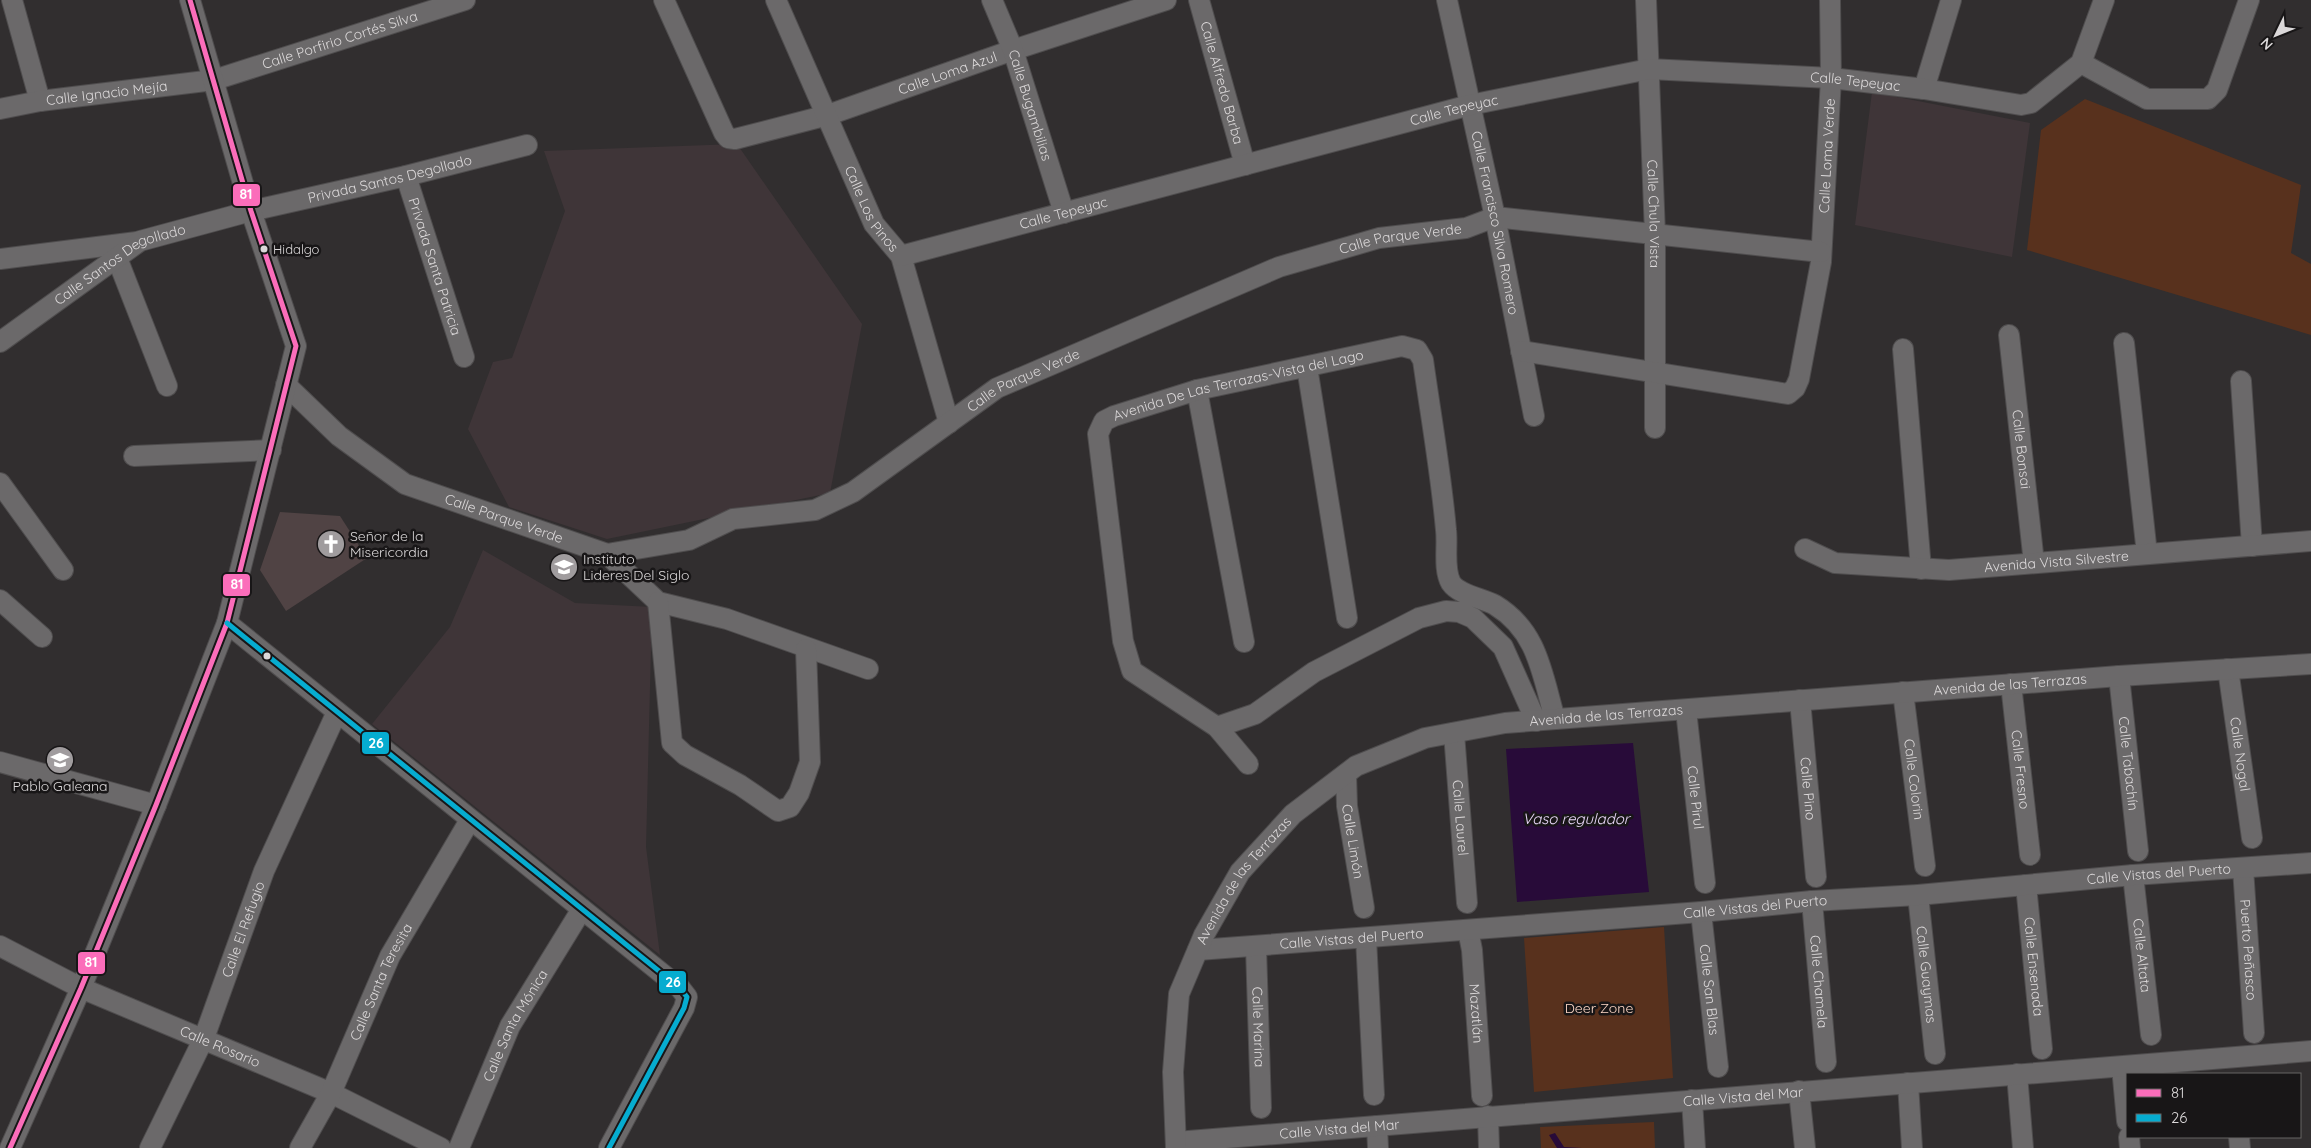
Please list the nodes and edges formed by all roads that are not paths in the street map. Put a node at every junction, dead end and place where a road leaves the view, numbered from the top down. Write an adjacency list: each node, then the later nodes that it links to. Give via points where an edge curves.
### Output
1 (12, 0): 21 (street)
2 (190, 0): 19 (street)
3 (465, 0): 19 (street, Calle Porfirio Cortés Silva)
4 (664, 0): 24 (street, Calle Loma Azul, via 728,138 735,139)
5 (776, 0): 24 (street, Calle Los Pinos)
6 (992, 0): 15 (street, Calle Bugambilias)
7 (1166, 0): 15 (street, Calle Loma Azul)
8 (1199, 0): 26 (street, Calle Alfredo Barba)
9 (1447, 0): 22 (street, Calle Francisco Silva Romero)
10 (1646, 0): 17 (street, Calle Chula Vista)
11 (1830, 0): 18 (street, Calle Loma Verde)
12 (1951, 0): 20 (street)
13 (2104, 0): 16 (street)
14 (2249, 0): 16 (street, via 2217,90 2208,99 2147,99)
15 (1013, 50): 24 (street, Calle Loma Azul); 29 (street, Calle Bugambilias)
16 (2081, 64): 20 (street, Calle Tepeyac, via 2031,103 2021,105)
17 (1649, 69): 18 (street, Calle Tepeyac); 22 (street, Calle Tepeyac); 31 (street, Calle Chula Vista)
18 (1831, 78): 20 (street, Calle Tepeyac); 33 (street, Calle Loma Verde)
19 (214, 80): 21 (street, Calle Ignacio Mejía); 28 (street)
20 (1924, 89)
21 (40, 101): 23 (street, Calle Ignacio Mejía)
22 (1470, 105): 26 (street, Calle Tepeyac); 30 (street, Calle Francisco Silva Romero)
23 (0, 109)
24 (828, 115): 34 (street, Calle Los Pinos, via 874,224)
25 (527, 145): 27 (street, Privada Santos Degollado)
26 (1245, 165): 29 (street, Calle Tepeyac)
27 (406, 176): 28 (street, Privada Santos Degollado); 42 (street, Privada Santa Patricia)
28 (251, 211): 32 (street, Calle Santos Degollado); 46 (street, via 296,346)
29 (1064, 213): 34 (street, Calle Tepeyac)
30 (1496, 217): 31 (street, Calle Parque Verde); 41 (street, Calle Francisco Silva Romero); 50 (street, Calle Parque Verde, via 1466,228 1379,238 1279,267 997,388)
31 (1655, 234): 33 (street, Calle Parque Verde); 44 (street, Calle Chula Vista)
32 (140, 242): 35 (street, Calle Santos Degollado); 36 (street)
33 (1820, 252): 44 (street, Calle Loma Verde, via 1821,262 1799,379 1788,394)
34 (901, 256): 50 (street, Calle Los Pinos)
35 (118, 258): 38 (street, Calle Santos Degollado); 47 (street)
36 (0, 259)
37 (2009, 335): 60 (street, Calle Bonsai)
38 (0, 342)
39 (2124, 343): 59 (street)
40 (1903, 350): 61 (street)
41 (1522, 351): 44 (street); 49 (street, Calle Francisco Silva Romero)
42 (464, 357)
43 (1306, 367): 48 (street, Avenida De Las Terrazas-Vista del Lago); 65 (street); 79 (street, Avenida De Las Terrazas-Vista del Lago, via 1402,346 1417,350 1423,360 1446,531 1448,576 1458,589 1493,604 1525,631 1538,660)
44 (1655, 374): 51 (street, Calle Chula Vista)
45 (2241, 381): 56 (street)
46 (286, 385): 52 (street); 58 (street, Calle Parque Verde, via 339,436 405,484)
47 (167, 386)
48 (1196, 390): 68 (street); 80 (street, Avenida De Las Terrazas-Vista del Lago, via 1114,416 1104,421 1098,434 1122,641 1132,671)
49 (1534, 416)
50 (949, 423): 58 (street, Calle Parque Verde, via 853,492 815,510 733,520 689,540)
51 (1655, 428)
52 (271, 450): 53 (street); 66 (street)
53 (134, 456)
54 (0, 483): 62 (street)
55 (2311, 541): 56 (street, Avenida Vista Silvestre)
56 (2252, 546): 59 (street, Avenida Vista Silvestre)
57 (1805, 549): 61 (street, Avenida Vista Silvestre, via 1835,563)
58 (607, 554): 64 (street)
59 (2147, 554): 60 (street, Avenida Vista Silvestre)
60 (2034, 563): 61 (street, Avenida Vista Silvestre, via 1950,570)
61 (1921, 569)
62 (63, 570)
63 (0, 600): 67 (street)
64 (658, 602): 69 (street, via 727,620); 69 (street, via 672,743 685,755 740,785 778,811 790,807 799,793 810,762)
65 (1347, 618)
66 (226, 623): 78 (street); 85 (street)
67 (42, 637)
68 (1244, 642)
69 (806, 648): 71 (street)
70 (2311, 664): 72 (street, Avenida de las Terrazas)
71 (868, 669)
72 (2228, 669): 73 (street, Avenida de las Terrazas); 87 (street, Calle Nogal)
73 (2119, 676): 74 (street, Avenida de las Terrazas); 88 (street, Calle Tabachín)
74 (2011, 684): 75 (street, Avenida de las Terrazas); 89 (street, Calle Fresno)
75 (1903, 692): 76 (street, Avenida de las Terrazas); 91 (street, Calle Colorin)
76 (1800, 700): 77 (street, Avenida de las Terrazas); 94 (street, Calle Pino)
77 (1686, 710): 79 (street, Avenida de las Terrazas); 95 (street, Calle Pirul)
78 (337, 712): 86 (street); 111 (street, Calle El Refugio, via 264,871)
79 (1546, 720): 80 (street, via 1503,647 1473,618 1446,611 1418,618 1314,672 1255,714); 81 (street, Avenida de las Terrazas, via 1504,723)
80 (1217, 727): 83 (street, Avenida De Las Terrazas-Vista del Lago)
81 (1454, 733): 84 (street, Avenida de las Terrazas, via 1425,738 1356,766); 99 (street, Calle Laurel)
82 (1, 763): 85 (street)
83 (1248, 764)
84 (1346, 774): 100 (street, Calle Limón, via 1346,806); 107 (street, Avenida de las Terrazas, via 1293,814 1240,872)
85 (156, 805): 108 (street)
86 (470, 820): 101 (street); 122 (street, Calle Santa Teresita, via 390,956)
87 (2252, 838)
88 (2138, 851)
89 (2030, 855)
90 (2311, 863): 92 (street, Calle Vistas del Puerto)
91 (1925, 866)
92 (2243, 868): 93 (street, Calle Vistas del Puerto); 109 (street, Puerto Peñasco)
93 (2133, 875): 96 (street, Calle Vistas del Puerto); 110 (street, Calle Altata)
94 (1816, 877)
95 (1705, 884)
96 (2026, 885): 97 (street, Calle Vistas del Puerto); 112 (street, Calle Ensenada)
97 (1918, 895): 98 (street, Calle Vistas del Puerto); 114 (street, Calle Guaymas)
98 (1812, 901): 102 (street, Calle Vistas del Puerto); 115 (street, Calle Chamela)
99 (1467, 902)
100 (1364, 908)
101 (582, 909): 137 (street, Calle Santa Mónica, via 510,1026); 138 (street, via 687,997)
102 (1700, 912): 103 (street, Calle Vistas del Puerto); 117 (street, Calle San Blas)
103 (1468, 930): 104 (street, Calle Vistas del Puerto); 124 (street, Mazatlán)
104 (1366, 938): 106 (street, Calle Vistas del Puerto); 123 (street)
105 (0, 946): 108 (street, Calle Rosario)
106 (1256, 947): 107 (street, Calle Vistas del Puerto); 126 (street, Calle Marina)
107 (1198, 950): 132 (street, Avenida de las Terrazas, via 1178,994 1173,1072)
108 (81, 988): 111 (street, Calle Rosario); 133 (street)
109 (2254, 1032)
110 (2151, 1035)
111 (204, 1038): 122 (street, Calle Rosario); 134 (street, Calle El Refugio)
112 (2042, 1049)
113 (2311, 1051): 116 (street, Calle Vista del Mar)
114 (1935, 1054)
115 (1826, 1062)
116 (2233, 1065): 118 (street, Calle Vista del Mar)
117 (1718, 1067)
118 (2122, 1067): 119 (street, Calle Vista del Mar); 127 (street)
119 (2017, 1074): 120 (street, Calle Vista del Mar); 144 (street)
120 (1908, 1083): 121 (street, Calle Vista del Mar); 143 (street)
121 (1799, 1091): 125 (street, Calle Vista del Mar); 142 (street)
122 (331, 1093): 135 (street, Calle Santa Teresita); 136 (street, Calle Rosario)
123 (1374, 1095)
124 (1482, 1096)
125 (1692, 1100): 128 (street, Calle Vista del Mar); 141 (street)
126 (1261, 1108)
127 (2126, 1110)
128 (1488, 1116): 129 (street, Calle Vista del Mar); 140 (street)
129 (1377, 1126): 130 (street, Calle Vista del Mar); 139 (street)
130 (1261, 1141): 132 (street, Calle Vista del Mar)
131 (0, 1142): 133 (street)
132 (1176, 1145)
133 (9, 1148)
134 (150, 1148)
135 (300, 1148)
136 (441, 1148)
137 (459, 1148)
138 (609, 1148)
139 (1378, 1148)
140 (1489, 1148)
141 (1695, 1148)
142 (1804, 1148)
143 (1912, 1148)
144 (2023, 1148)

